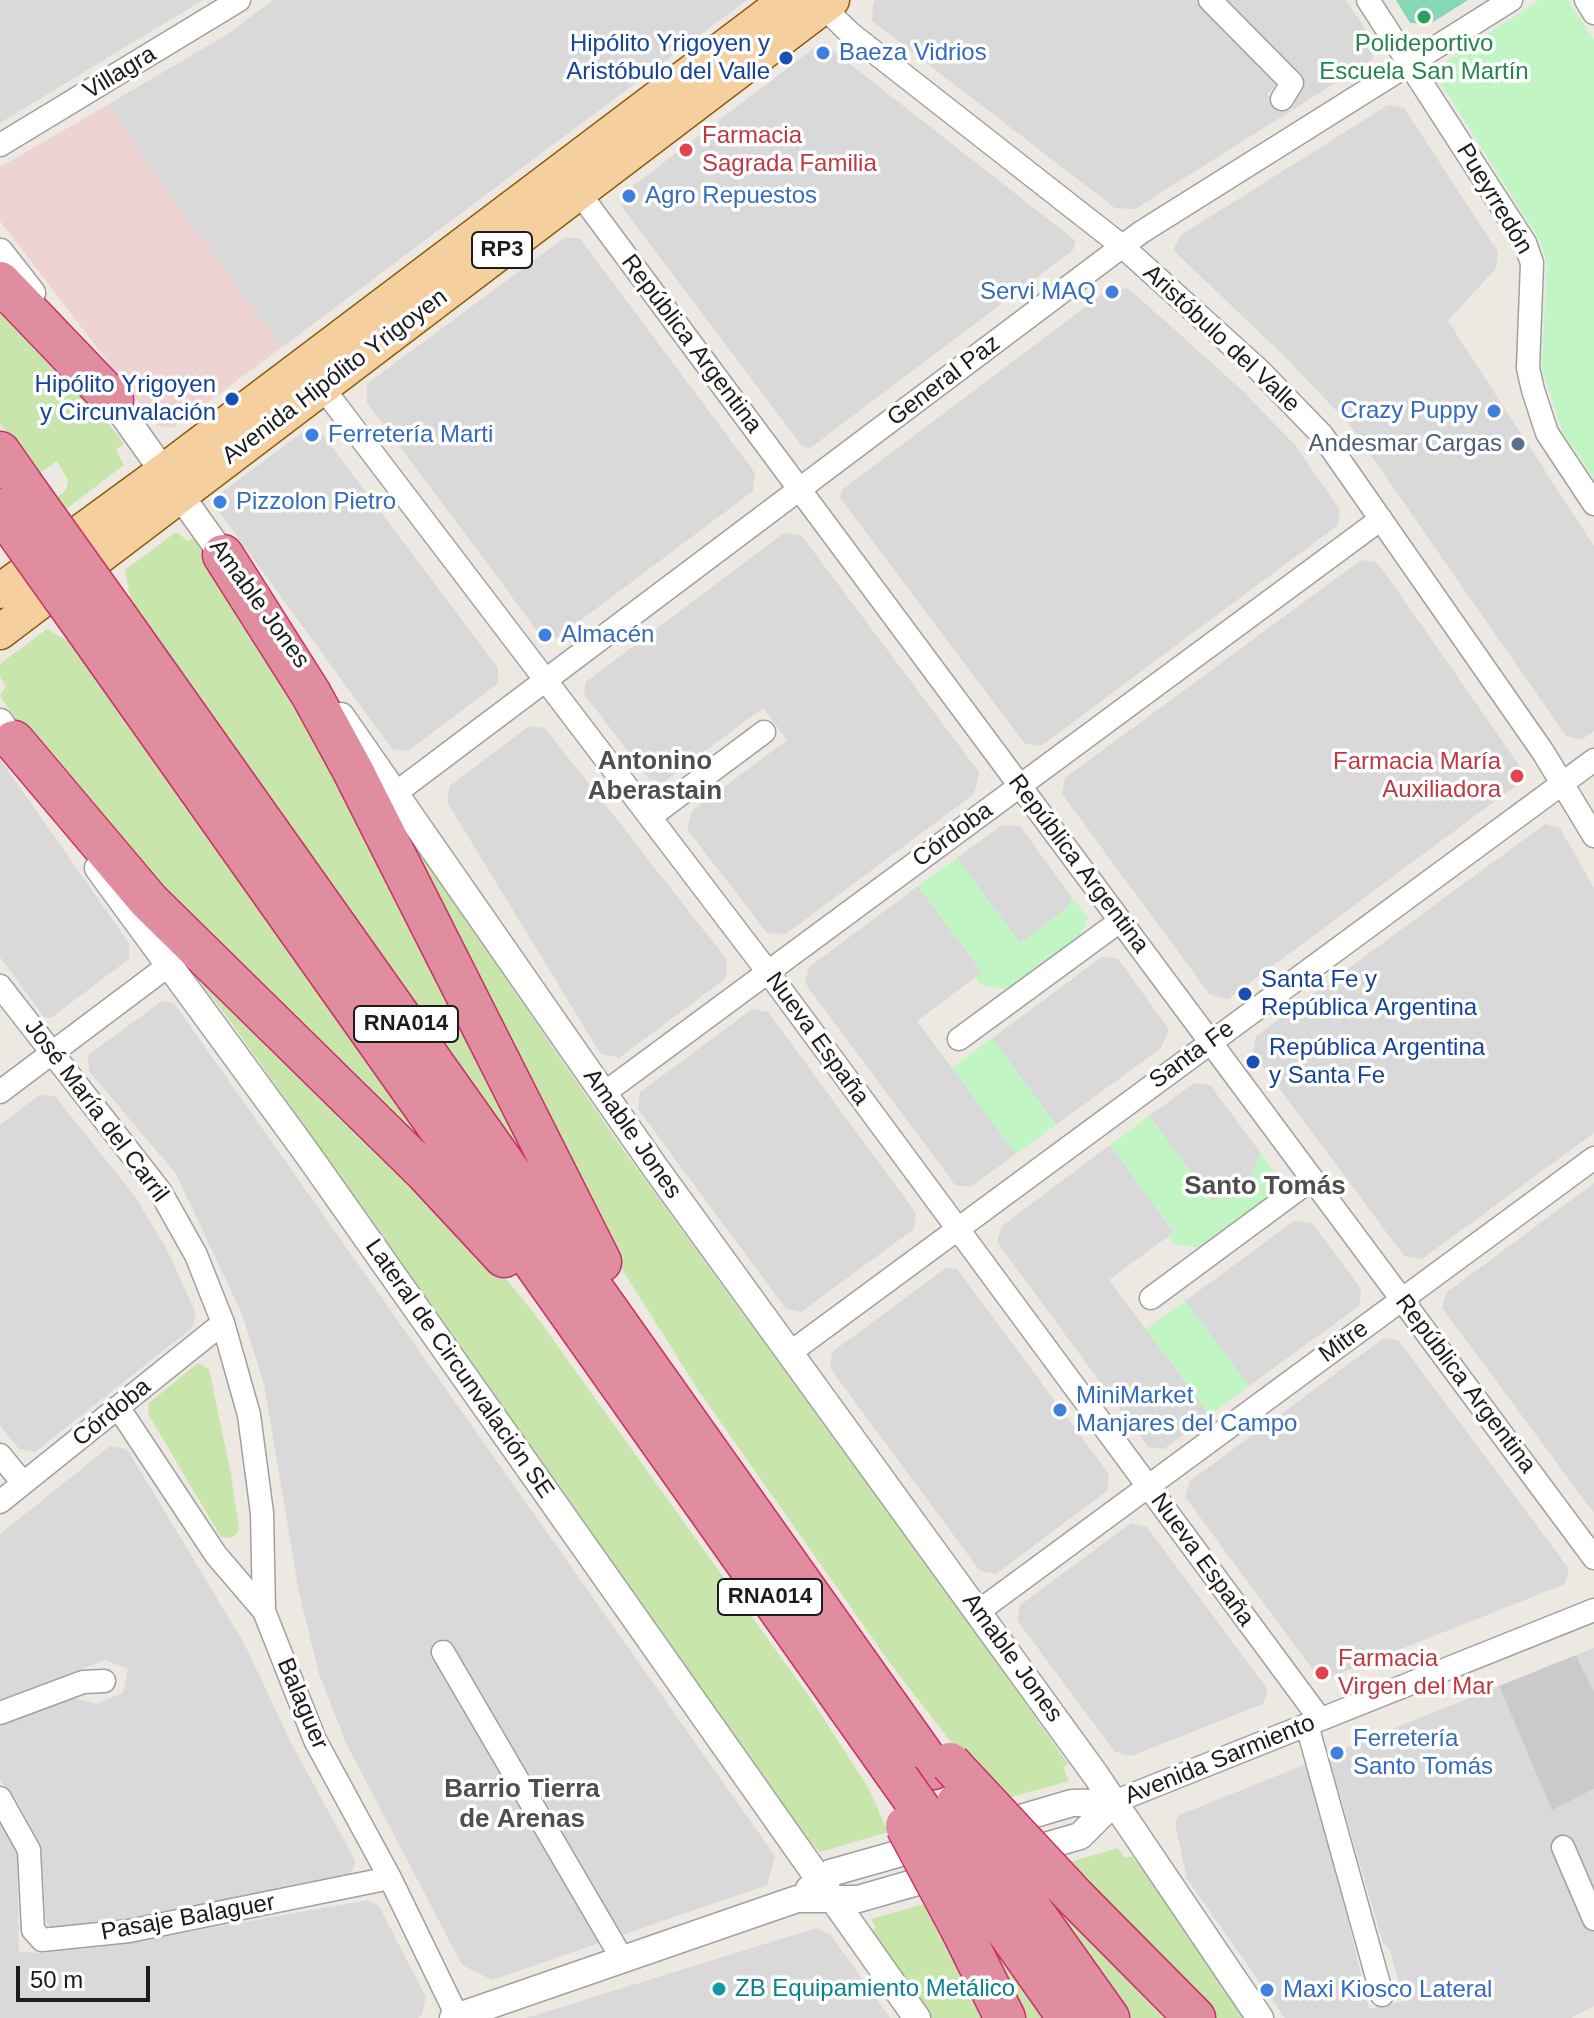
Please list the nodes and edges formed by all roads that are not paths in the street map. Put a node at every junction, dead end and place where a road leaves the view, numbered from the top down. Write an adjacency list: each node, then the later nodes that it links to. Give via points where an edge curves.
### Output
1 (239, 0): 11 (street, Villagra)
2 (787, 0): 12 (main road, Avenida Hipólito Yrigoyen / RP3)
3 (1210, 0): 10 (street, via 1292,83)
4 (1368, 0): 9 (street, Pueyrredón)
5 (1511, 0): 9 (street, General Paz)
6 (1586, 0): 8 (street)
7 (824, 2): 12 (main road, Avenida Hipólito Yrigoyen / RP3); 13 (street, Aristóbulo del Valle, via 850,33)
8 (1594, 13)
9 (1409, 64): 13 (street, General Paz); 22 (street, Pueyrredón, via 1525,243 1532,263 1528,368 1533,390 1547,433)
10 (1282, 99)
11 (0, 145)
12 (570, 181): 16 (main road, Avenida Hipólito Yrigoyen / RP3); 20 (street, República Argentina)
13 (1122, 246): 20 (street, General Paz); 23 (street, Aristóbulo del Valle, via 1322,435)
14 (0, 252): 17 (street, Amable Jones)
15 (0, 282): 17 (highway)
16 (313, 376): 19 (main road, Avenida Hipólito Yrigoyen / RP3); 28 (street, Nueva España)
17 (113, 400): 19 (street, Amable Jones)
18 (0, 452): 21 (highway, RNA014)
19 (172, 483): 24 (street, Amable Jones); 25 (main road, Avenida Hipólito Yrigoyen / RP3); 27 (main road, Avenida Hipólito Yrigoyen / RP3, via 154,518)
20 (799, 489): 28 (street, General Paz); 33 (street, República Argentina)
21 (12, 497): 26 (highway, RNA014, bridge)
22 (1594, 504)
23 (1381, 519): 32 (street, Aristóbulo del Valle); 33 (street, Córdoba)
24 (223, 555): 34 (street, Amable Jones); 55 (highway, via 352,769 559,1185)
25 (0, 591)
26 (105, 628): 54 (highway, RNA014); 55 (highway, RNA014)
27 (0, 632)
28 (545, 680): 34 (street, General Paz); 35 (street, Nueva España)
29 (7, 732): 38 (street, Lateral de Circunvalación SE); 54 (highway, via 149,901 458,1206)
30 (764, 732): 35 (street)
31 (1594, 760): 32 (street, Santa Fe)
32 (1562, 783): 36 (street, Aristóbulo del Valle); 42 (street, Santa Fe)
33 (1020, 786): 37 (street, República Argentina); 39 (street, Córdoba)
34 (397, 792): 45 (street, Amable Jones)
35 (650, 817): 39 (street, Nueva España)
36 (1594, 836)
37 (1120, 921): 41 (street); 42 (street, República Argentina)
38 (169, 965): 43 (street); 73 (street, Lateral de Circunvalación SE)
39 (768, 972): 45 (street, Córdoba); 48 (street, Nueva España)
40 (0, 986): 43 (street, José María del Carril)
41 (959, 1039)
42 (1210, 1042): 47 (street, República Argentina); 48 (street, Santa Fe)
43 (51, 1052): 44 (street); 51 (street, José María del Carril, via 160,1191 196,1255)
44 (0, 1092)
45 (603, 1094): 52 (street, Amable Jones)
46 (1594, 1158): 50 (street, Mitre)
47 (1312, 1179): 49 (street); 50 (street, República Argentina)
48 (958, 1228): 52 (street, Santa Fe); 58 (street, Nueva España)
49 (1151, 1298)
50 (1402, 1299): 58 (street, Mitre); 60 (street, República Argentina)
51 (223, 1323): 53 (street, Córdoba); 62 (street, José María del Carril, via 249,1415 262,1513)
52 (791, 1352): 63 (street, Amable Jones)
53 (118, 1407): 57 (street, Córdoba); 62 (street, Balaguer, via 216,1555)
54 (642, 1415): 68 (highway, RNA014, via 795,1632)
55 (693, 1431): 68 (highway, RNA014)
56 (0, 1455): 57 (street)
57 (23, 1483): 59 (street, Córdoba)
58 (1148, 1486): 63 (street, Mitre); 67 (street, Nueva España)
59 (0, 1502)
60 (1594, 1558)
61 (1594, 1610): 67 (street, Avenida Sarmiento)
62 (264, 1611): 72 (street, Balaguer, via 315,1740)
63 (979, 1611): 70 (street, Amable Jones)
64 (443, 1652): 76 (street)
65 (104, 1681): 66 (street, via 83,1682)
66 (0, 1713)
67 (1314, 1722): 70 (street, Avenida Sarmiento); 77 (street)
68 (916, 1774): 75 (highway, RNA014, bridge); 83 (highway, bridge, via 1076,1898)
69 (0, 1798): 72 (street, Pasaje Balaguer, via 29,1850 33,1930 42,1940 129,1931)
70 (1114, 1802): 73 (street, Avenida Sarmiento, via 1072,1803 830,1873); 84 (street, Amable Jones)
71 (1563, 1847): 74 (street)
72 (390, 1878): 78 (street, Balaguer)
73 (828, 1890): 76 (street, Avenida Sarmiento); 79 (street, Lateral de Circunvalación SE)
74 (1594, 1919)
75 (998, 1921): 80 (highway); 81 (highway, RNA014); 82 (highway, RNA014)
76 (621, 1957): 78 (street, Avenida Sarmiento)
77 (1382, 1995)
78 (456, 2017)
79 (917, 2018)
80 (1005, 2018)
81 (1068, 2018)
82 (1109, 2018)
83 (1195, 2018)
84 (1260, 2018)

